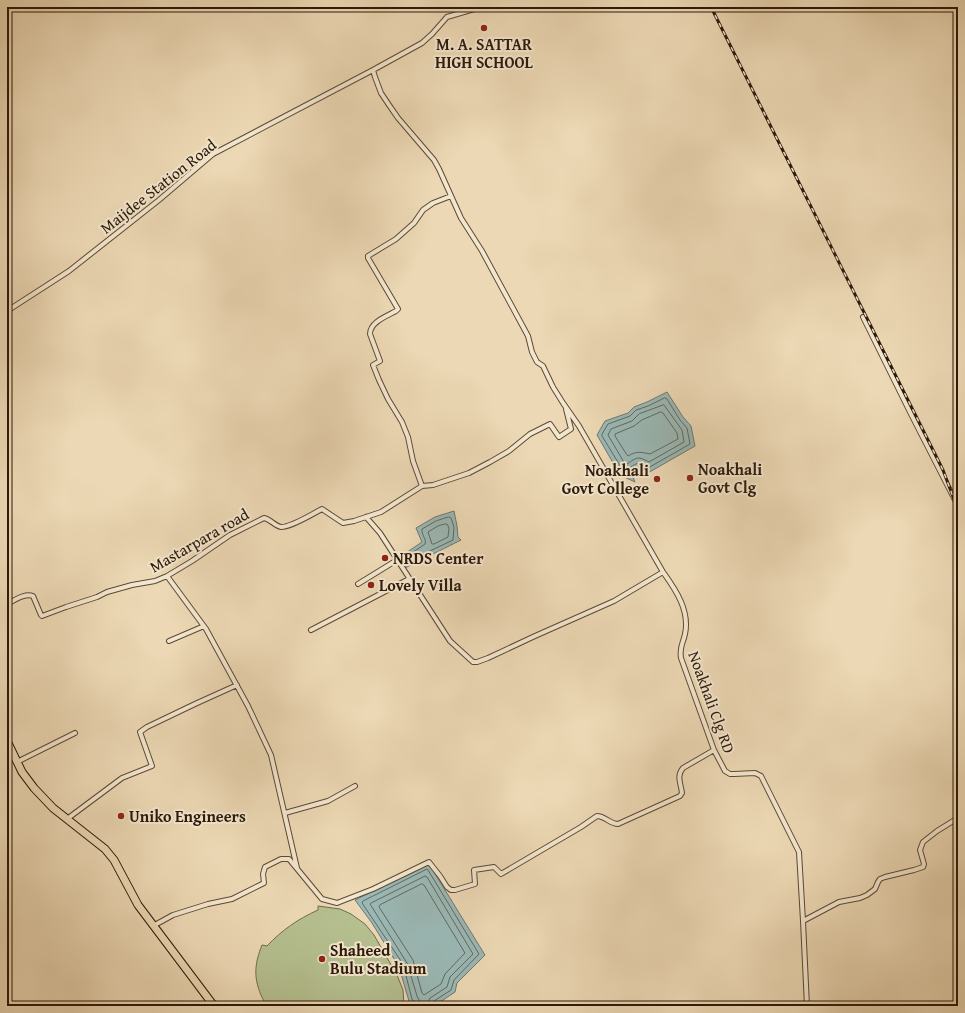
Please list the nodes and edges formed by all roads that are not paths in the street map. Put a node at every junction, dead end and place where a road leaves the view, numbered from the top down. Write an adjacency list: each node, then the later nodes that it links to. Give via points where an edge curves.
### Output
1 (481, 7): 2 (street, Maijdee Station Road, via 447,17 422,43)
2 (373, 70): 3 (street, Noakhali Clg RD, via 381,93 398,118 434,160); 4 (street, Maijdee Station Road, via 213,154 160,200 69,271)
3 (451, 196): 6 (street, Noakhali Clg RD, via 528,336 537,362 543,366); 7 (street, via 423,210 414,223 396,239 368,256 398,309 375,323 370,330 380,361 373,365 378,380 402,422)
4 (7, 311)
5 (863, 317): 8 (street)
6 (565, 404): 7 (street, Mastarpara road, via 571,429 559,437 550,424 469,473); 11 (street, Noakhali Clg RD)
7 (422, 486): 9 (street, Mastarpara road, via 381,512)
8 (958, 506)
9 (366, 517): 10 (street); 12 (street, Mastarpara road, via 343,524 322,509 295,523 280,527 264,518 230,534)
10 (397, 560): 13 (street); 14 (street)
11 (663, 572): 13 (street, via 614,602 477,662 472,662 450,641); 22 (street, Noakhali Clg RD, via 680,598 685,611 681,658)
12 (167, 576): 15 (street, Mastarpara road, via 107,592 42,616 33,596 26,595); 16 (street)
13 (409, 579): 17 (street)
14 (358, 584)
15 (7, 604)
16 (204, 626): 18 (street); 19 (street)
17 (311, 630)
18 (170, 641)
19 (237, 685): 25 (street, via 271,755); 27 (street, via 140,732 152,766 122,778)
20 (75, 733): 23 (street)
21 (7, 741): 23 (highway)
22 (714, 750): 28 (street, via 679,772 682,793 680,796 618,824 597,816 501,874 494,867 474,870 475,884 455,890 447,888 429,862 337,903 322,899); 29 (street, Noakhali Clg RD, via 725,771 730,774 756,773 761,776 799,852)
23 (17, 762): 27 (highway, via 28,780 53,808)
24 (355, 786): 25 (street, via 328,801)
25 (285, 813): 28 (street)
26 (958, 818): 29 (street, via 923,842 920,850 923,867 880,879 876,889 867,895 839,902)
27 (67, 819): 30 (highway, via 105,849 114,860 138,905)
28 (298, 870): 30 (street, via 289,859 281,858 266,868 263,874 264,883 232,899 173,915)
29 (803, 921): 32 (street, Noakhali Clg RD)
30 (153, 926): 31 (highway)
31 (214, 1006)
32 (806, 1006)

